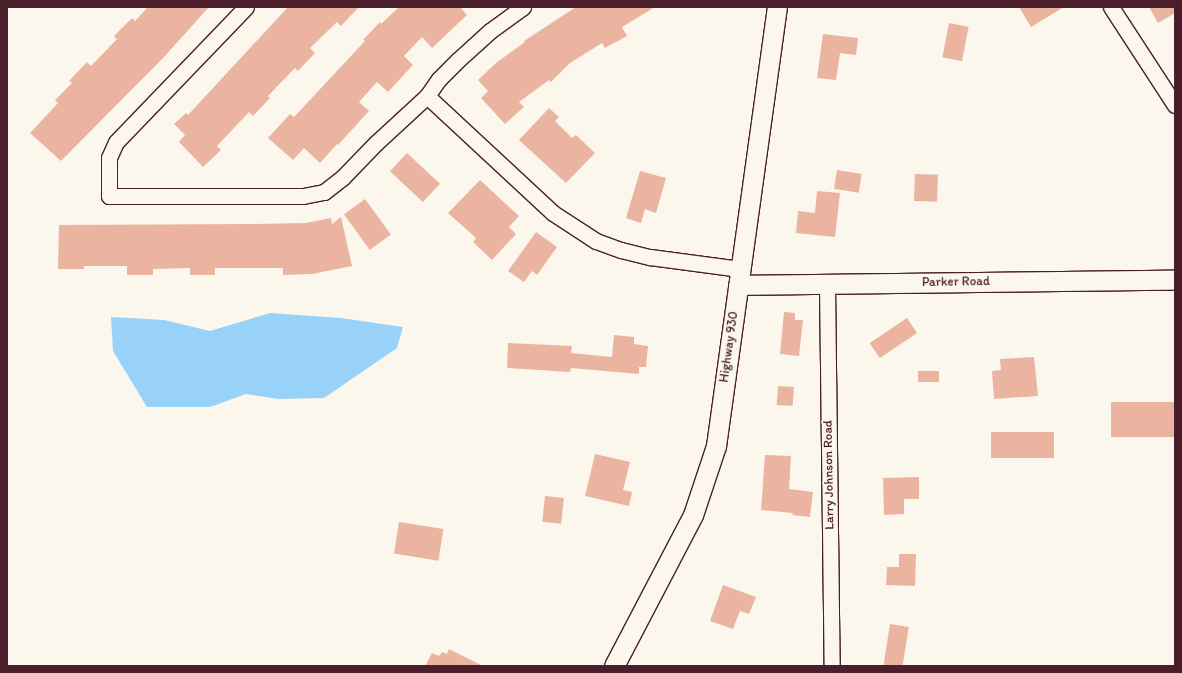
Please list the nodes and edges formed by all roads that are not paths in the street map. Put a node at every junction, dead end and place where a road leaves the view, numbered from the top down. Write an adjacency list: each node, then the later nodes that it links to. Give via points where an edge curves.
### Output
1 (246, 7): 5 (street, via 116,142 109,158 109,196 304,196 324,192 343,178)
2 (523, 7): 5 (street, via 490,31 458,60)
3 (777, 7): 7 (street, Highway 930)
4 (1111, 7): 6 (street)
5 (427, 96): 7 (street, via 553,213 596,241 620,250)
6 (1175, 104)
7 (739, 277): 9 (street, Parker Road, via 740,285); 10 (street, Highway 930, via 716,446 699,501)
8 (1175, 280): 9 (street, Parker Road)
9 (827, 284): 11 (street, Larry Johnson Road)
10 (614, 666)
11 (832, 666)

